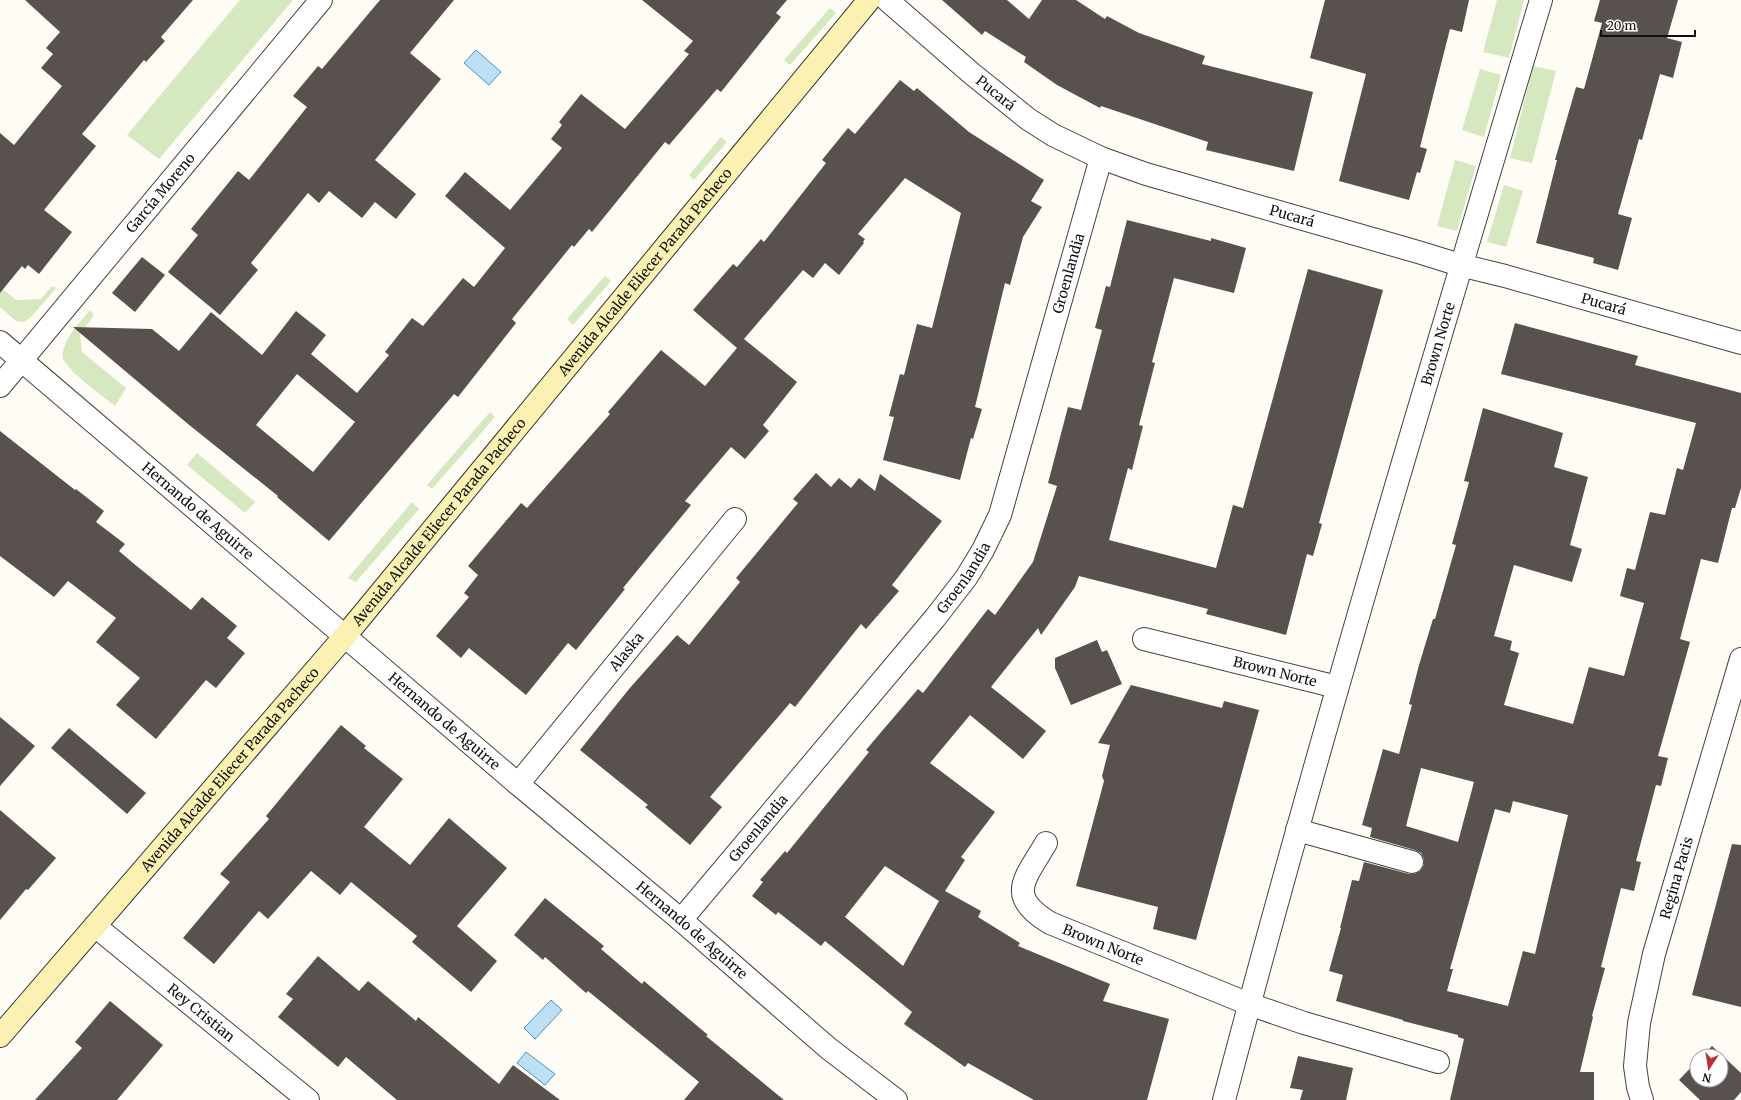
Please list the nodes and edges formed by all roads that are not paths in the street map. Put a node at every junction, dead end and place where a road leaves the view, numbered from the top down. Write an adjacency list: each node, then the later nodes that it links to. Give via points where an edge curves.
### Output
1 (321, 0): 9 (street, García Moreno)
2 (869, 0): 12 (main road, Avenida Alcalde Eliecer Parada Pacheco)
3 (887, 0): 5 (street, Pucará, via 1028,120)
4 (1541, 0): 6 (street, Brown Norte)
5 (1101, 158): 6 (street, Pucará, via 1146,174); 20 (street, Groenlandia, via 1000,515 984,550 966,578 934,618)
6 (1460, 265): 8 (street, Pucará); 15 (street, Brown Norte)
7 (0, 342): 9 (street, Hernando de Aguirre)
8 (1741, 343)
9 (21, 359): 10 (street, García Moreno); 12 (street, Hernando de Aguirre)
10 (0, 386)
11 (735, 519): 16 (street, Alaska)
12 (345, 636): 16 (street, Hernando de Aguirre); 21 (main road, Avenida Alcalde Eliecer Parada Pacheco)
13 (1144, 639): 15 (street, Brown Norte)
14 (1741, 659): 28 (street, Regina Pacis, via 1654,954 1639,1023 1635,1066)
15 (1337, 687): 17 (street, Brown Norte)
16 (518, 784): 20 (street, Hernando de Aguirre)
17 (1297, 830): 19 (street); 22 (street, Brown Norte)
18 (1046, 843): 22 (street, Brown Norte, via 1024,882 1022,892 1024,901 1036,915)
19 (1412, 862)
20 (680, 920): 25 (street, Hernando de Aguirre, via 828,1048)
21 (95, 926): 23 (main road, Avenida Alcalde Eliecer Parada Pacheco); 26 (street, Rey Cristian)
22 (1249, 1004): 24 (street, Brown Norte, via 1304,1023); 27 (street, Brown Norte)
23 (0, 1036)
24 (1438, 1062)
25 (895, 1099)
26 (308, 1100)
27 (1224, 1100)
28 (1642, 1100)

